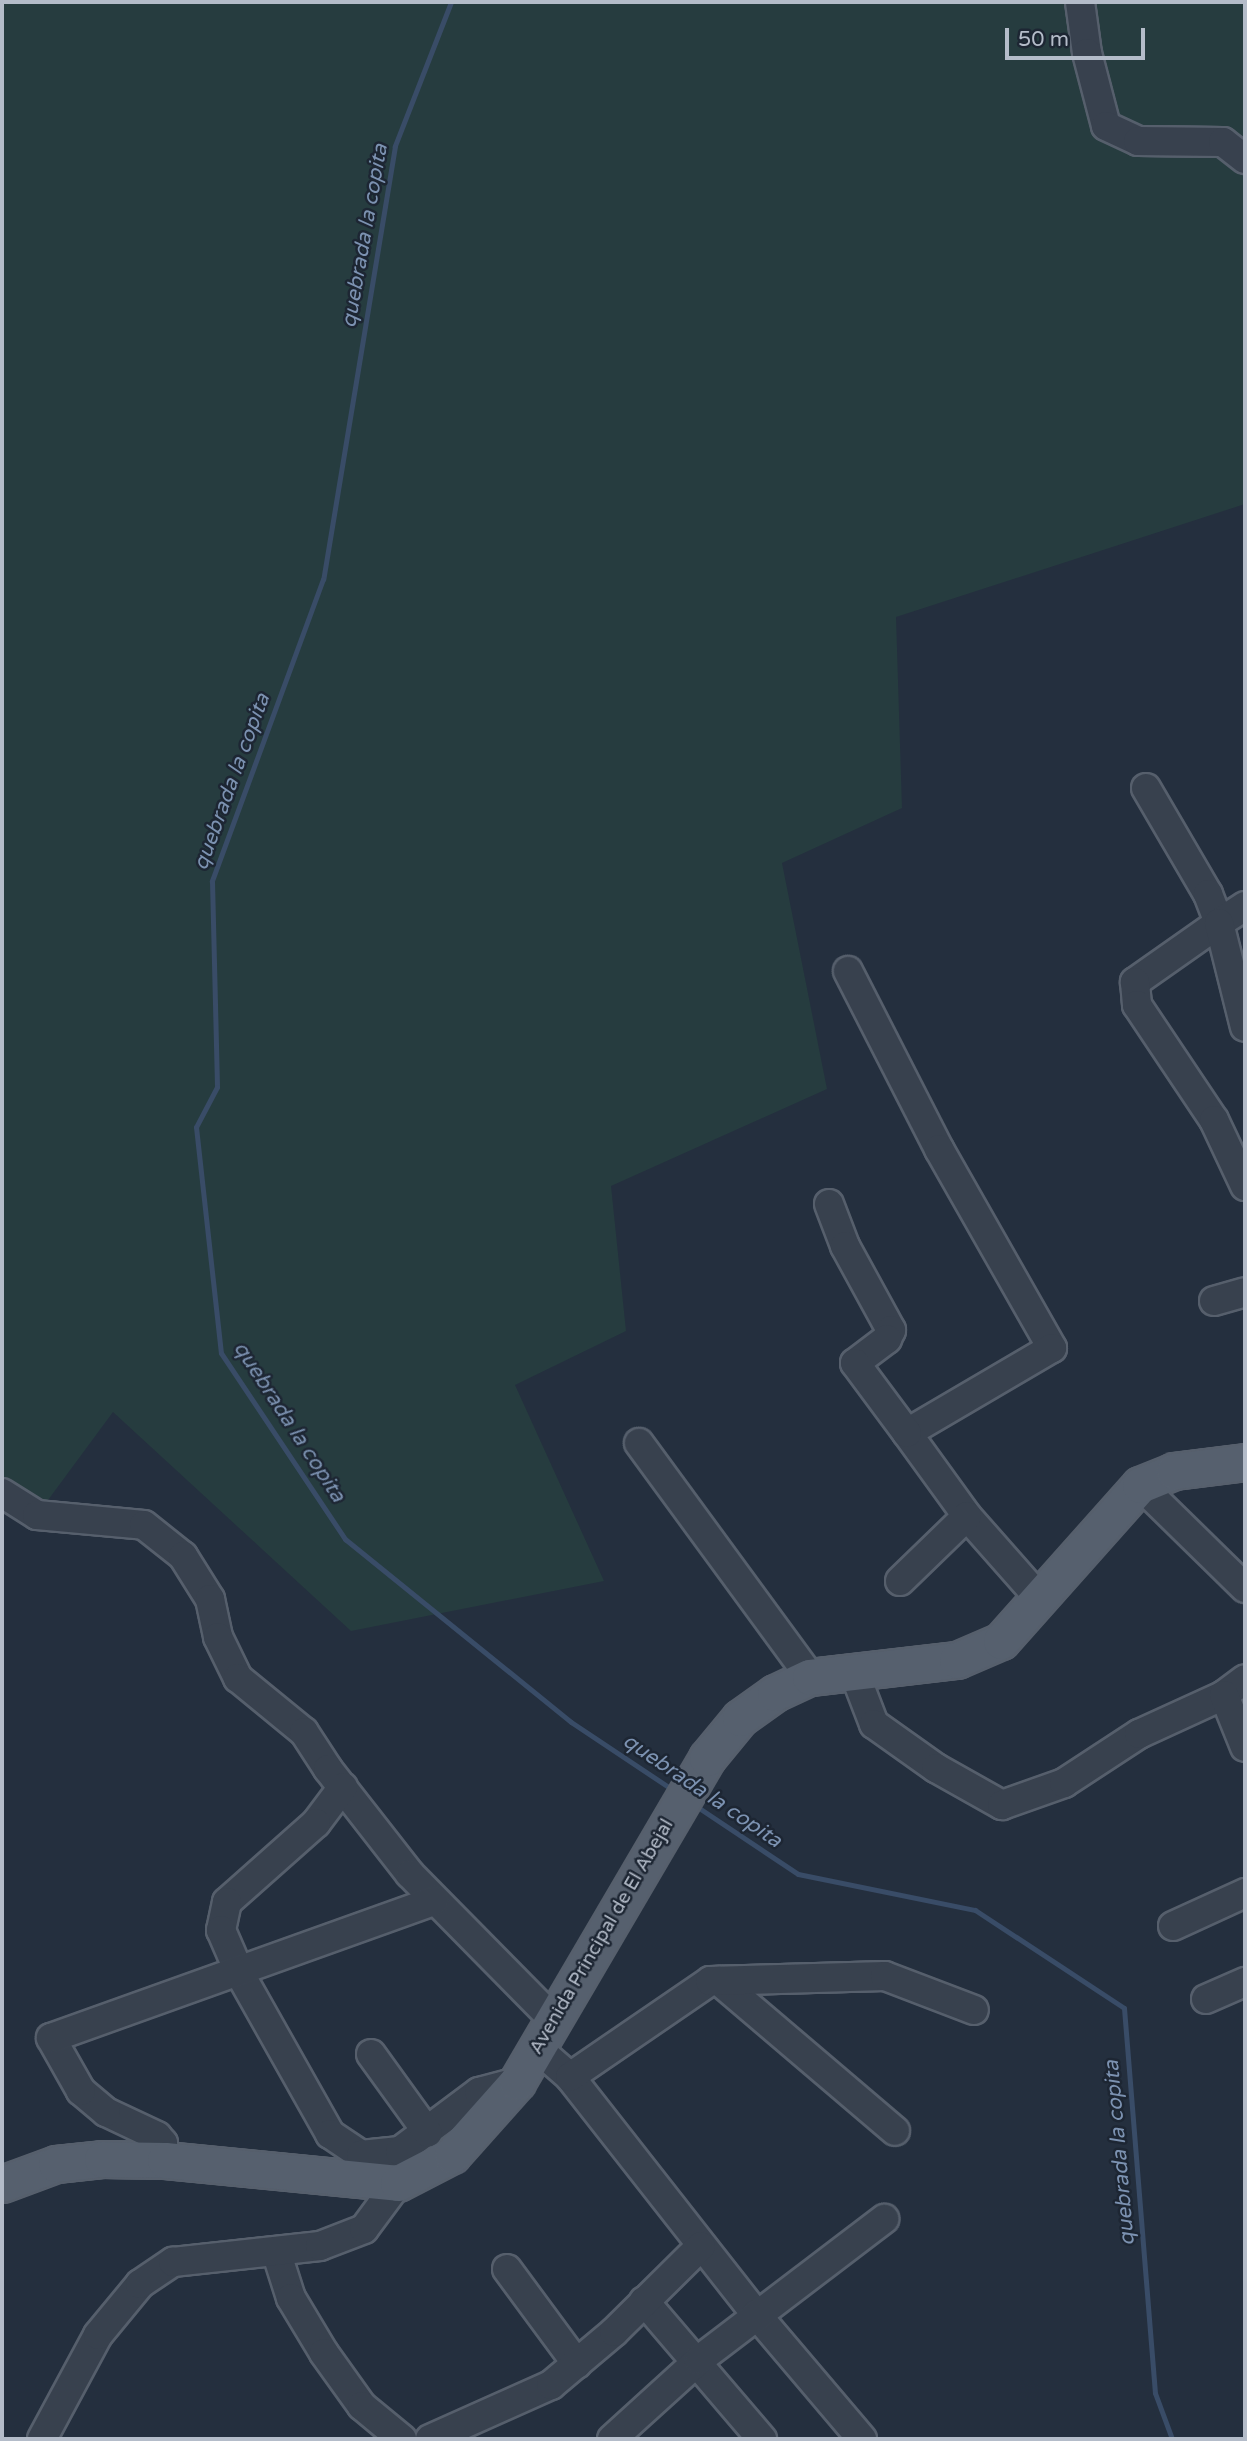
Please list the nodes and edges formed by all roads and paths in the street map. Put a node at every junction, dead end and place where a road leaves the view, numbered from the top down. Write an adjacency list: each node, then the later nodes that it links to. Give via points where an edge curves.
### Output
1 (1080, 2): 2 (street, via 1087,53 1106,126 1138,141 1223,142)
2 (1245, 159)
3 (1146, 788): 5 (street, via 1209,894)
4 (1245, 906): 5 (street)
5 (1219, 923): 7 (street); 8 (street, via 1145,974 1134,989 1157,1039 1214,1120)
6 (848, 971): 12 (street, via 939,1149 1052,1348)
7 (1245, 1027)
8 (1245, 1186)
9 (829, 1205): 12 (street, via 845,1247 891,1330 887,1339 855,1363)
10 (1245, 1292): 11 (street)
11 (1214, 1301)
12 (907, 1433): 17 (street)
13 (639, 1443): 22 (street)
14 (1241, 1457): 15 (main road, Avenida Principal de El Abejal, via 1174,1471)
15 (1140, 1485): 19 (street); 20 (main road, Avenida Principal de El Abejal)
16 (2, 1493): 25 (street, via 37,1515 144,1525 183,1556 210,1598 218,1637 238,1678 304,1731)
17 (967, 1516): 18 (street); 20 (street)
18 (900, 1581)
19 (1245, 1588)
20 (1041, 1600): 21 (main road, Avenida Principal de El Abejal, via 1001,1641 957,1660)
21 (854, 1672): 22 (main road, Avenida Principal de El Abejal); 23 (street, via 874,1724 936,1768 1002,1805 1064,1783 1139,1734)
22 (810, 1677): 34 (main road, Avenida Principal de El Abejal, via 740,1718 707,1758)
23 (1235, 1687): 24 (street)
24 (1245, 1747)
25 (343, 1787): 27 (street); 29 (street, via 316,1823 227,1902 221,1930)
26 (1245, 1893): 28 (street)
27 (434, 1901): 29 (street); 34 (street)
28 (1173, 1926)
29 (240, 1974): 39 (street, via 330,2134 361,2155 400,2151); 40 (street, via 51,2038 81,2091 106,2112 157,2136)
30 (719, 1981): 33 (street, via 886,1976); 36 (street, via 710,1981); 38 (street)
31 (1245, 1982): 32 (street)
32 (1206, 1998)
33 (974, 2010)
34 (545, 2033): 36 (street); 37 (main road, Avenida Principal de El Abejal)
35 (371, 2054): 39 (street)
36 (570, 2077): 44 (street)
37 (517, 2082): 39 (street, via 479,2092); 41 (main road, Avenida Principal de El Abejal, via 452,2155)
38 (895, 2131)
39 (428, 2133)
40 (165, 2160): 41 (main road); 42 (main road, via 56,2164)
41 (398, 2183): 45 (street, via 364,2229 320,2246)
42 (2, 2184)
43 (884, 2218): 48 (street)
44 (701, 2246): 47 (street); 48 (street)
45 (276, 2251): 51 (street, via 173,2262 139,2284 98,2335); 52 (street, via 291,2298 324,2353 362,2406)
46 (507, 2269): 50 (street)
47 (644, 2301): 49 (street); 50 (street)
48 (756, 2314): 49 (street); 56 (street)
49 (699, 2360): 54 (street); 55 (street)
50 (577, 2364): 53 (street, via 534,2395)
51 (42, 2439)
52 (402, 2439)
53 (430, 2439)
54 (612, 2439)
55 (762, 2439)
56 (862, 2439)

